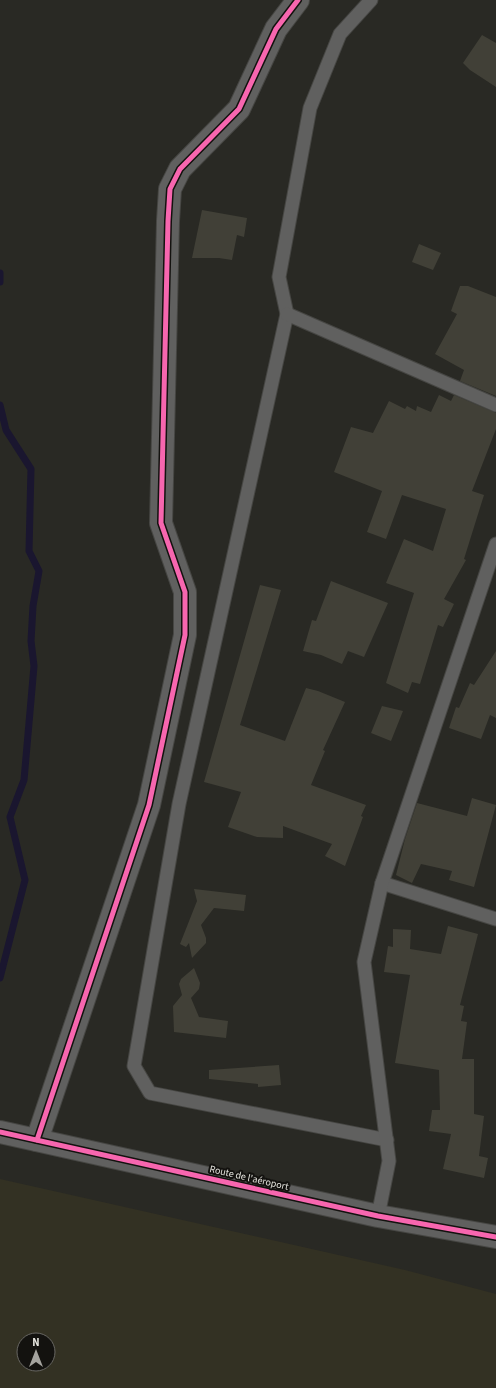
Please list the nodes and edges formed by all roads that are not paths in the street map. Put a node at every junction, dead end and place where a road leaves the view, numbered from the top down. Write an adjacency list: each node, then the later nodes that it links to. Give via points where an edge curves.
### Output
1 (298, 0): 9 (street, via 276,29 239,109 180,169 170,189 162,523 185,592 184,635 149,805)
2 (371, 0): 3 (lane, via 340,34 310,108 279,278)
3 (287, 314): 4 (lane); 10 (lane, via 179,804 134,1066 150,1093)
4 (496, 405)
5 (496, 544): 6 (lane)
6 (382, 883): 7 (lane); 10 (lane, via 364,962)
7 (496, 919)
8 (0, 1132): 9 (street, Route de l'aéroport)
9 (37, 1140): 11 (street, Route de l'aéroport)
10 (387, 1140): 11 (lane, via 389,1161)
11 (378, 1216): 12 (street, Route de l'aéroport)
12 (496, 1237)

